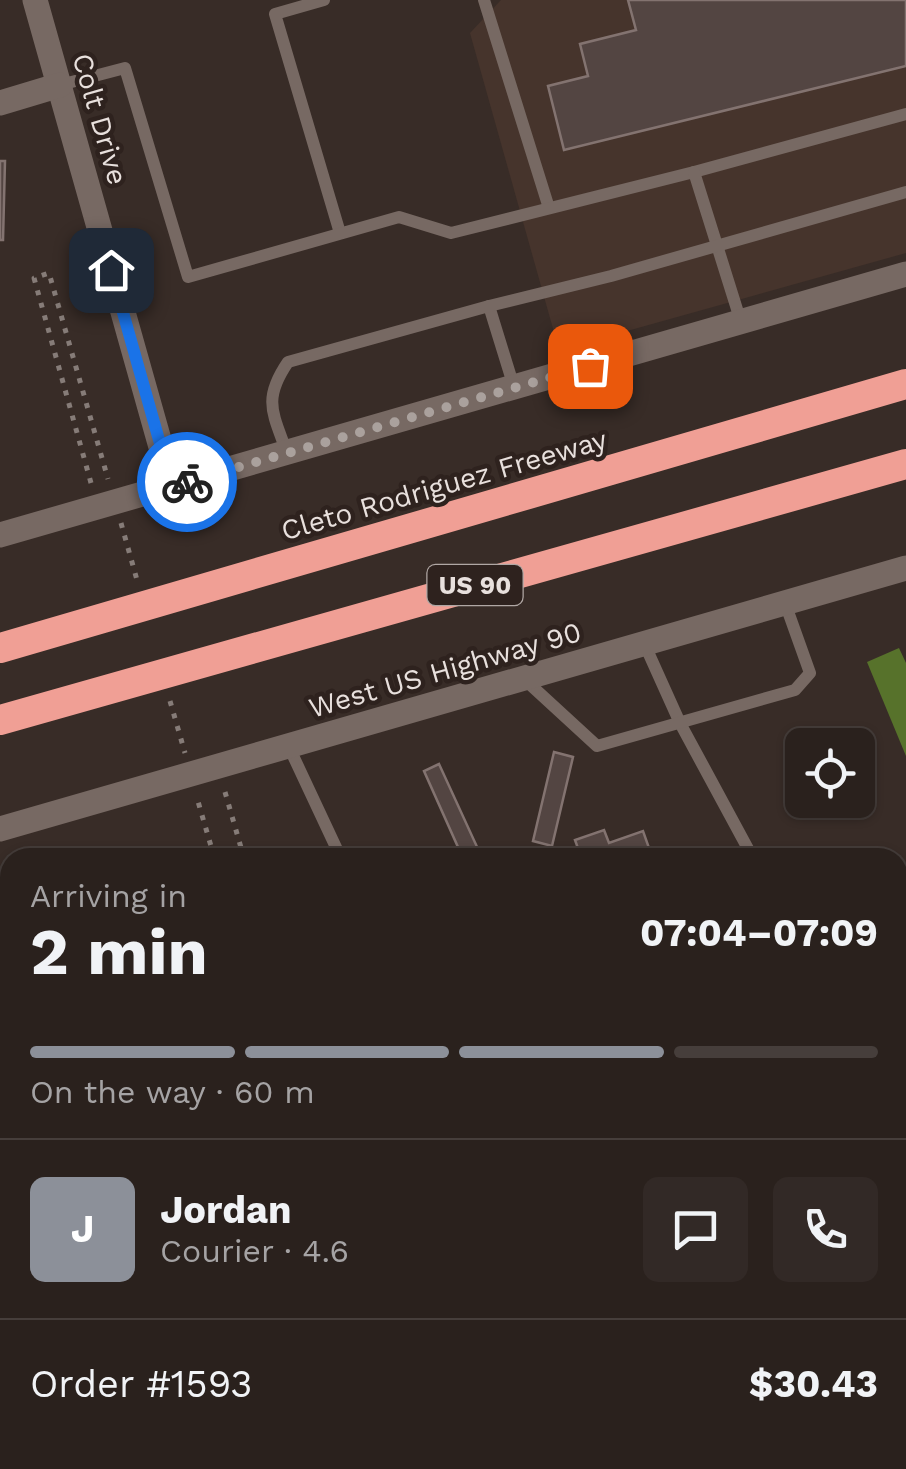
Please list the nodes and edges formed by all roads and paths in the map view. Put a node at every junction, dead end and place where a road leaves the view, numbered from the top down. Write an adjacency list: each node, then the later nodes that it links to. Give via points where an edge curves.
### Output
1 (35, 0): 4 (main road, Colt Drive)
2 (324, 0): 10 (lane, via 275,14)
3 (484, 0): 9 (lane)
4 (60, 86): 5 (main road); 10 (lane, via 125,68 188,277); 21 (main road, Colt Drive)
5 (0, 103)
6 (906, 114): 7 (lane)
7 (694, 172): 9 (lane); 11 (lane)
8 (906, 192): 11 (lane)
9 (549, 208): 10 (lane, via 451,233 399,217)
10 (340, 233)
11 (716, 244): 13 (lane); 14 (lane)
12 (906, 274): 14 (main road)
13 (488, 306): 16 (lane); 17 (lane, via 288,362 276,379 271,407)
14 (741, 322): 16 (main road)
15 (906, 384): 27 (highway, Cleto Rodriguez Freeway / US 90)
16 (514, 387): 17 (main road)
17 (287, 453): 21 (main road)
18 (906, 464): 33 (highway, US 90)
19 (109, 482): 20 (path, via 49,273 34,278)
20 (91, 483)
21 (172, 486): 23 (main road)
22 (120, 518): 25 (path)
23 (0, 534)
24 (906, 568): 26 (main road, West US Highway 90)
25 (140, 593)
26 (784, 603): 29 (main road, West US Highway 90); 34 (lane, via 810,673 795,690)
27 (100, 620): 28 (highway); 30 (highway, Cleto Rodriguez Freeway / US 90)
28 (0, 636)
29 (644, 644): 31 (main road, West US Highway 90); 34 (lane)
30 (0, 648)
31 (524, 678): 34 (lane, via 597,746); 35 (main road, West US Highway 90)
32 (166, 686): 36 (path)
33 (0, 723)
34 (680, 723): 43 (lane)
35 (289, 747): 39 (main road, West US Highway 90); 42 (lane)
36 (187, 760)
37 (226, 792): 41 (path)
38 (197, 797): 40 (path)
39 (0, 830)
40 (212, 848)
41 (241, 848)
42 (336, 848)
43 (747, 848)

